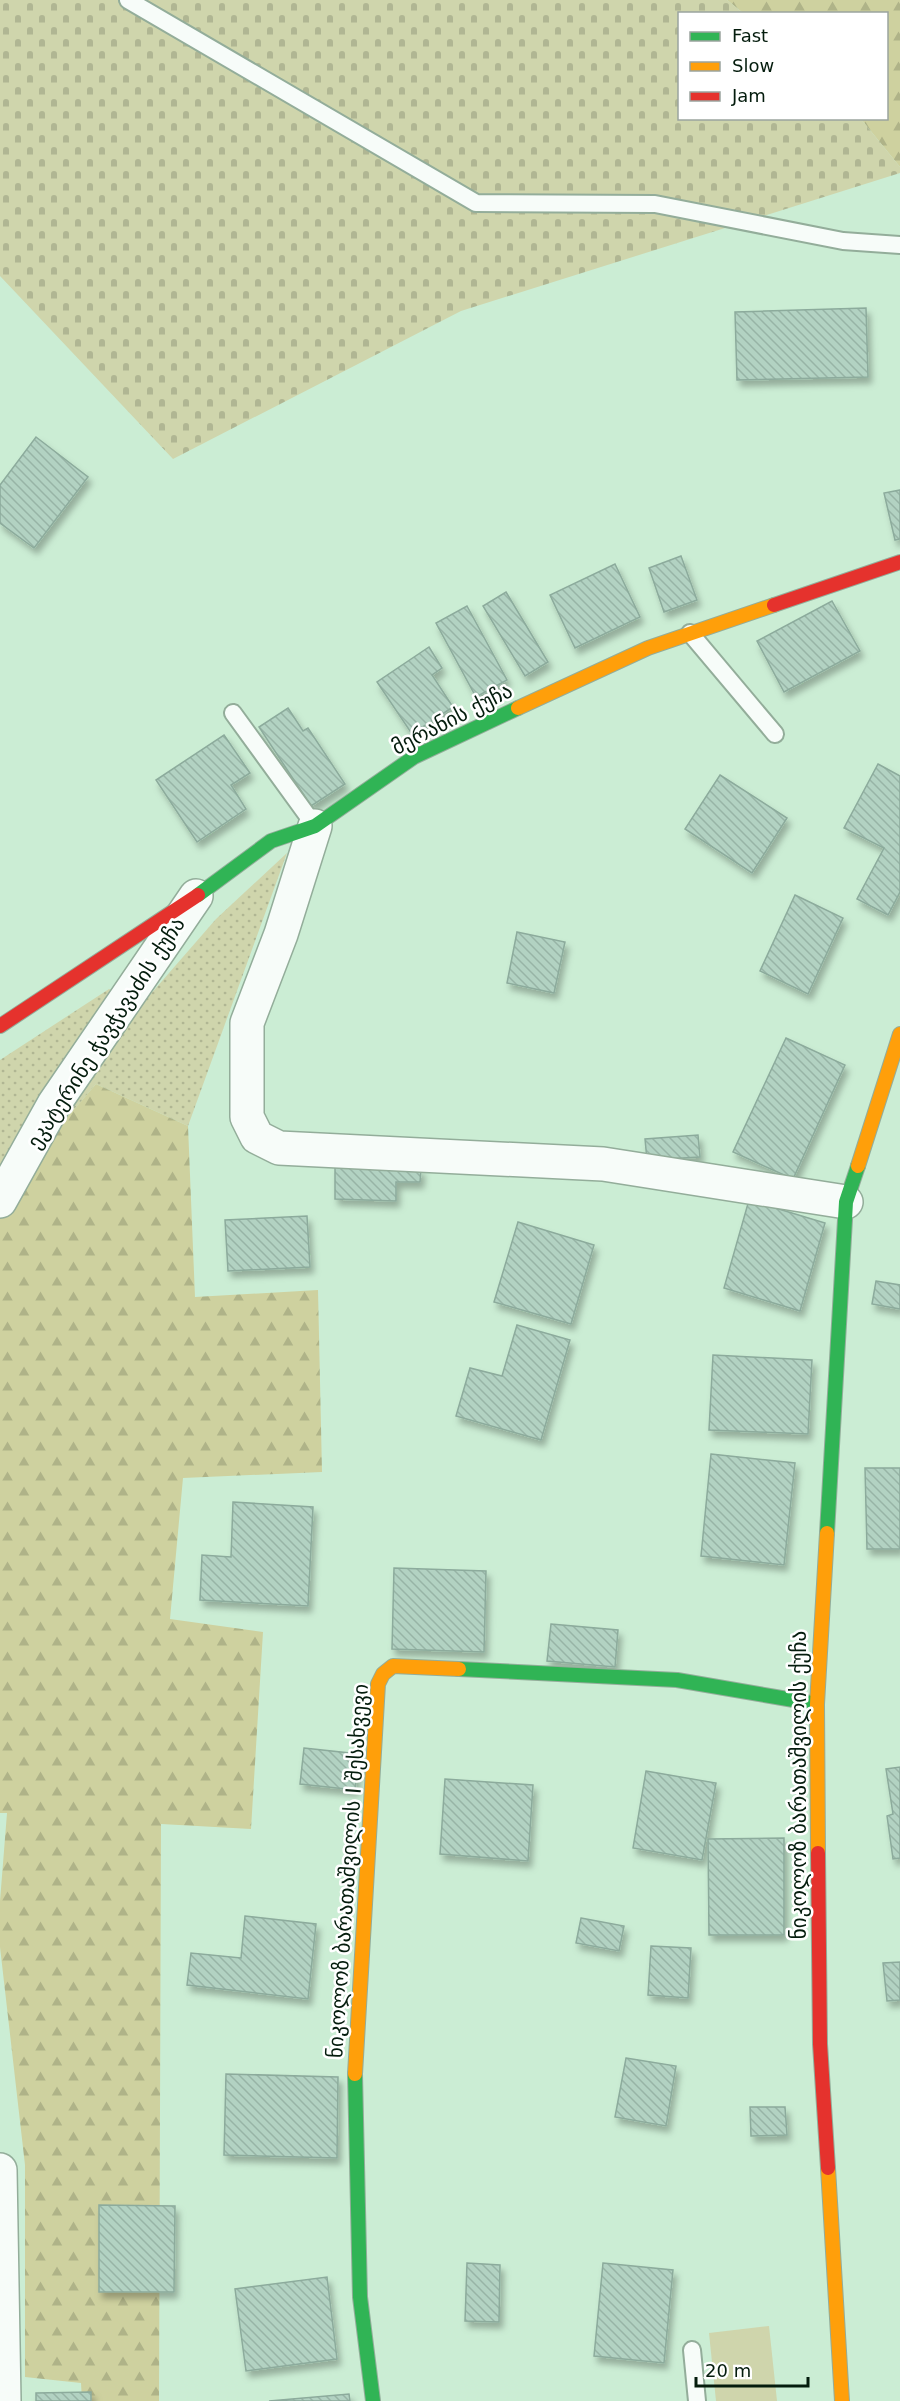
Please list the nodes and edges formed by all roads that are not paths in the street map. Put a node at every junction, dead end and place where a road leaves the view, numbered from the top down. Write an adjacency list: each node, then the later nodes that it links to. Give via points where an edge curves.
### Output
1 (128, 0): 2 (lane, via 476,203 655,204 843,241)
2 (900, 245)
3 (900, 562): 4 (street, მერანის ქუჩა)
4 (690, 633): 6 (lane); 7 (street, მერანის ქუჩა, via 648,648 414,757)
5 (233, 713): 7 (lane)
6 (775, 734)
7 (315, 826): 8 (street, მერანის ქუჩა, via 271,841); 12 (street, via 281,934 247,1023 247,1117 257,1137 279,1148 603,1164)
8 (196, 896): 9 (street, მერანის ქუჩა); 11 (street, ეკატერინე ჭავჭავაძის ქუჩა, via 54,1104)
9 (0, 1026)
10 (900, 1035): 12 (street, ნიკოლოზ ბარათაშვილის ქუჩა)
11 (0, 1201)
12 (846, 1202): 13 (street, ნიკოლოზ ბარათაშვილის ქუჩა)
13 (817, 1704): 17 (street, ნიკოლოზ ბარათაშვილის I შესახვევი, via 677,1680 393,1666 383,1674 378,1684 355,2055 360,2297); 19 (street, ნიკოლოზ ბარათაშვილის ქუჩა, via 820,2044)
14 (0, 2170): 16 (street)
15 (692, 2350): 18 (lane)
16 (4, 2401)
17 (373, 2401)
18 (697, 2401)
19 (842, 2401)

